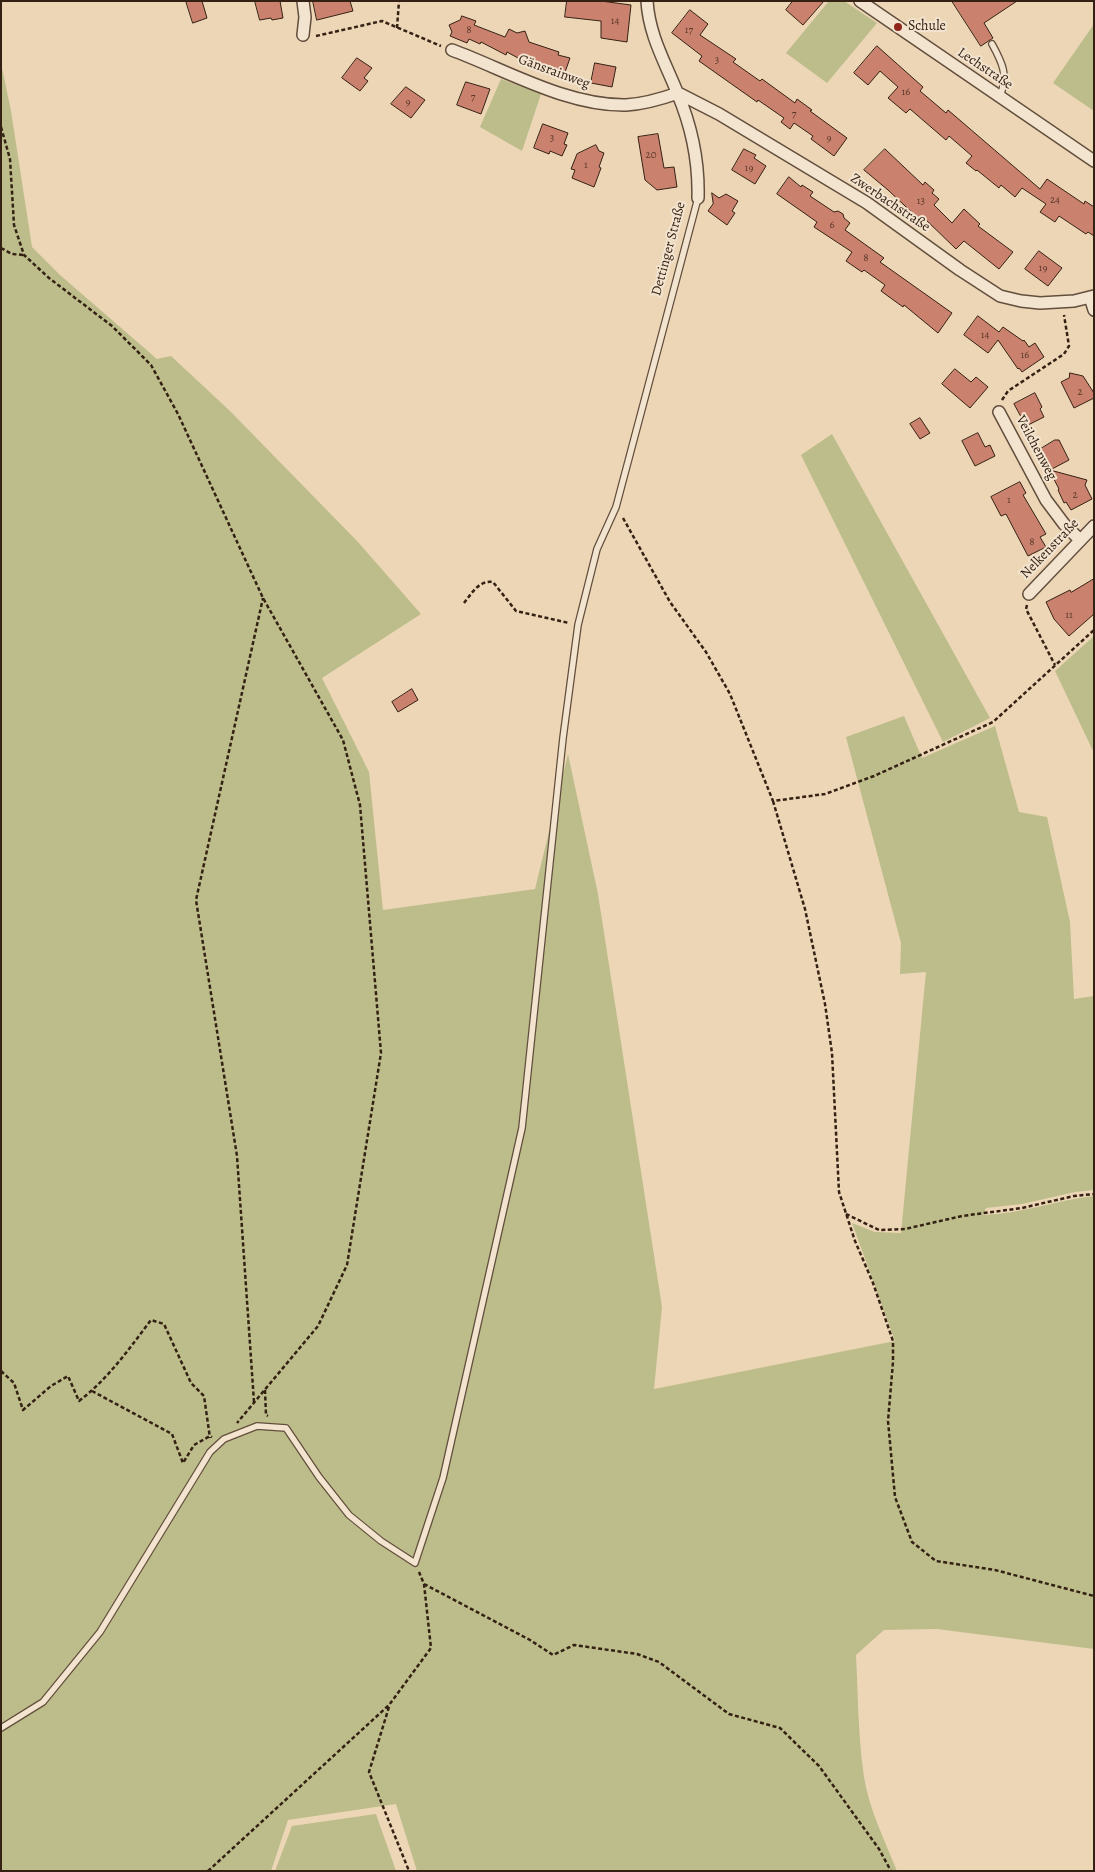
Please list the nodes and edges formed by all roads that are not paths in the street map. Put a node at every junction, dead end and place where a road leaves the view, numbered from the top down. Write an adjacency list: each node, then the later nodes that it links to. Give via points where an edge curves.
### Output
1 (303, 1): 4 (street)
2 (647, 1): 7 (street, Dettinger Straße, via 655,42)
3 (860, 1): 8 (street, Lechstraße)
4 (303, 35)
5 (992, 44): 8 (lane, via 1006,76)
6 (452, 50): 7 (street, Gänsrainweg, via 551,90 593,102 627,105)
7 (678, 93): 10 (street, Dettinger Straße, via 696,151); 11 (street, Zwerbachstraße, via 867,203 1000,296 1021,302 1061,302)
8 (1000, 97): 9 (street, Lechstraße)
9 (1094, 161)
10 (698, 198): 17 (lane, Dettinger Straße, via 616,507 597,549 578,625 522,1128 443,1478 415,1563 349,1515 286,1428 257,1426 224,1439 210,1452 100,1632 43,1702)
11 (1092, 297): 12 (street)
12 (1094, 310)
13 (999, 412): 15 (street, Veilchenweg, via 1046,500)
14 (1094, 526): 15 (street, Nelkenstraße)
15 (1080, 540): 16 (street, Nelkenstraße)
16 (1028, 594)
17 (1, 1728)

